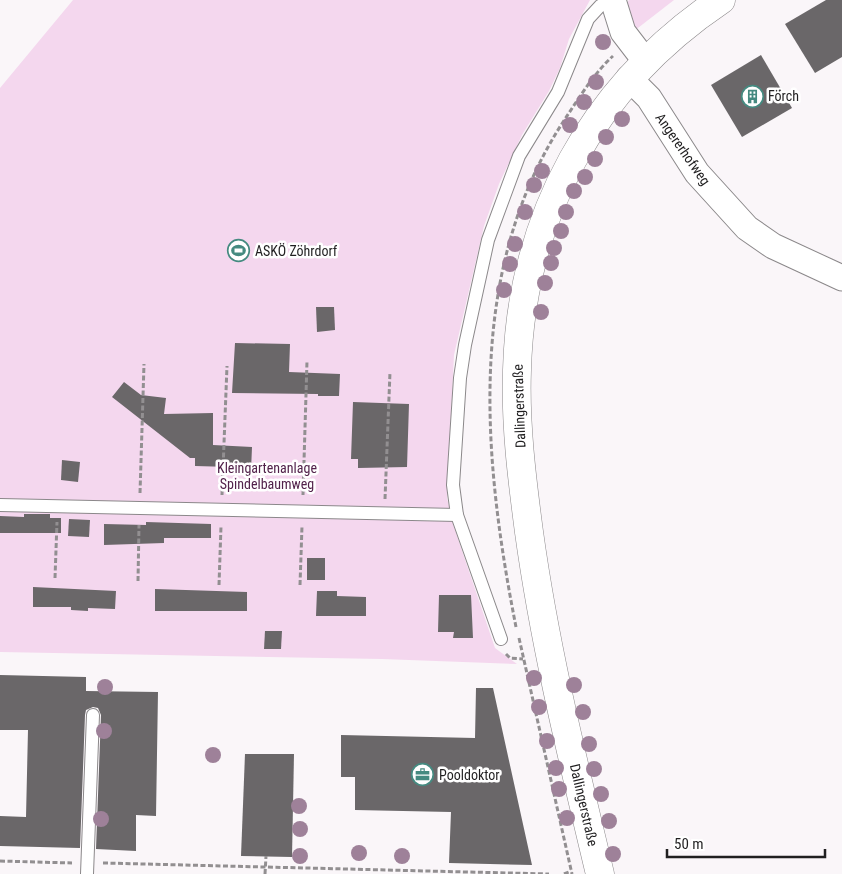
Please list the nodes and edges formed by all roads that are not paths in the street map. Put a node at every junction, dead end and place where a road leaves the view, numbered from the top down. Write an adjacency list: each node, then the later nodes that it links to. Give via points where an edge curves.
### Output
1 (611, 0): 3 (street, Angererhofweg); 6 (lane, via 600,6 588,20 558,92 519,156 488,240 460,378 453,485)
2 (721, 0): 3 (street, Dallingerstraße, via 677,33)
3 (637, 70): 4 (street, Angererhofweg, via 649,98 697,173 748,228 773,246); 10 (street, Dallingerstraße, via 602,110 580,144 546,214 526,289 516,371 526,505 543,620)
4 (842, 278)
5 (0, 505): 6 (lane)
6 (456, 515): 7 (lane)
7 (501, 639)
8 (93, 715): 9 (lane)
9 (87, 868)
10 (600, 874)

